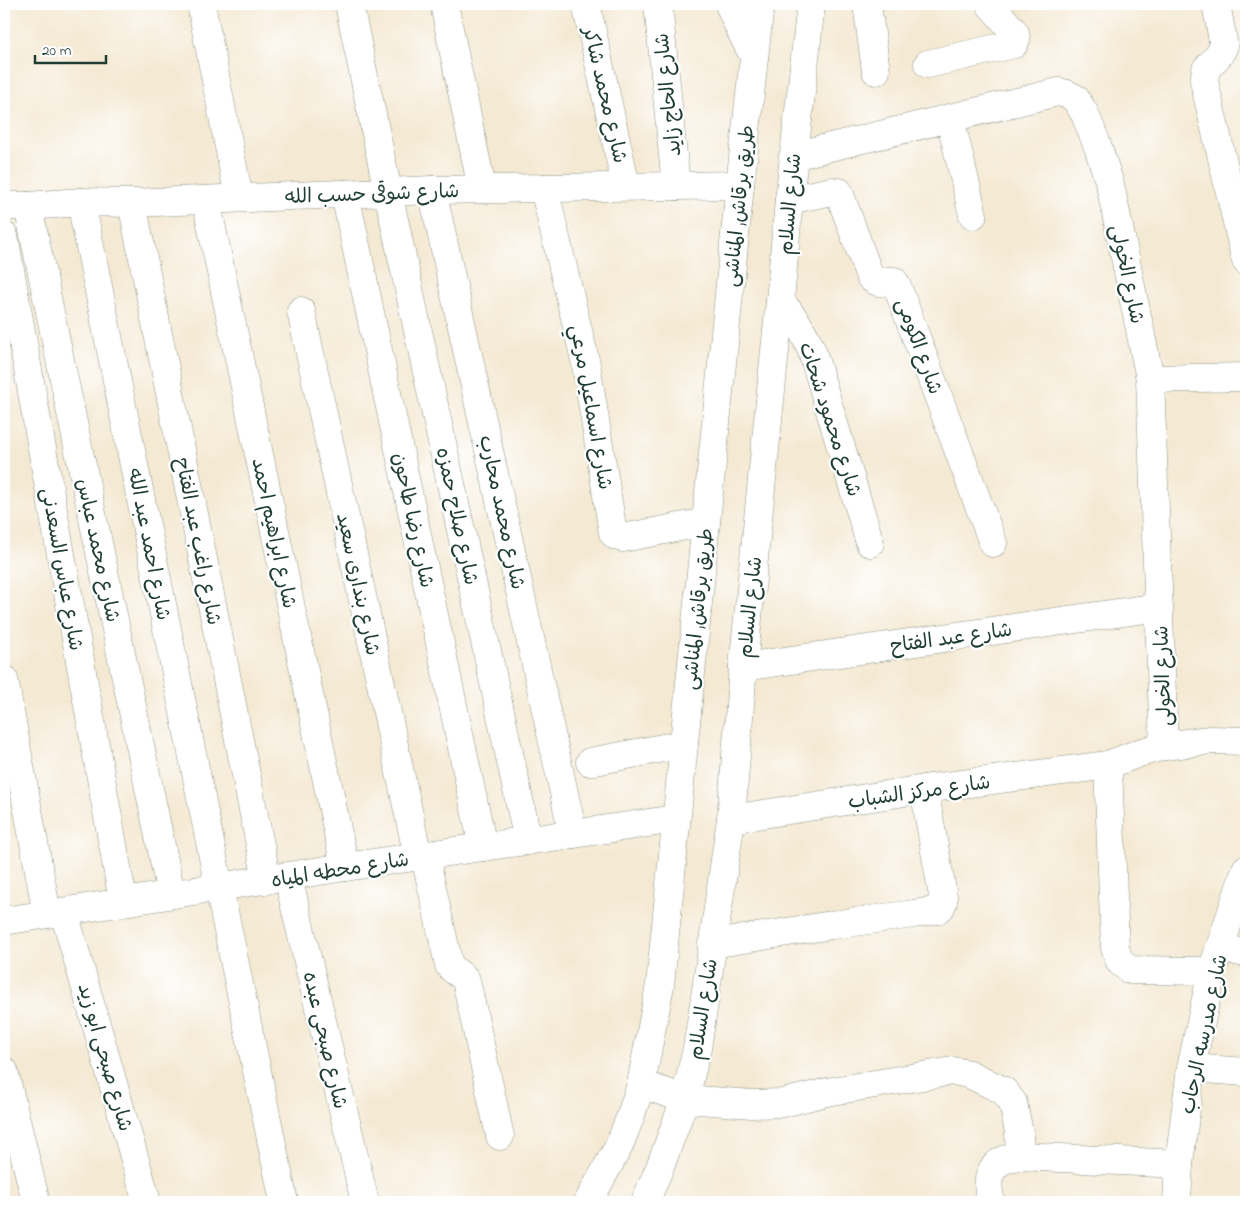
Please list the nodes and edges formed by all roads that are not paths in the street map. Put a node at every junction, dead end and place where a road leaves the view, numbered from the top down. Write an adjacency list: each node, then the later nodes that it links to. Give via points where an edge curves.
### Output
1 (201, 4): 25 (street)
2 (350, 4): 23 (street, شارع صلاح حمزه)
3 (444, 4): 21 (street)
4 (586, 4): 18 (street, شارع محمد شاكر)
5 (658, 4): 19 (street, شارع الحاج زايد)
6 (729, 4): 12 (street)
7 (760, 4): 12 (street, طريق برقاش, المناشى)
8 (811, 4): 16 (street, شارع السلام)
9 (867, 4): 14 (street)
10 (990, 4): 13 (street, via 1015,34 1014,44)
11 (1216, 4): 33 (street, via 1224,46 1206,70 1204,81)
12 (754, 56): 17 (street, طريق برقاش, المناشى)
13 (928, 64)
14 (876, 71)
15 (950, 118): 16 (street, شارع الخولى); 31 (street); 37 (street, شارع الخولى, via 1058,92 1075,98 1085,114 1110,184)
16 (793, 156): 27 (street, شارع السلام)
17 (740, 185): 19 (street, شارع شوقى حسب الله); 38 (street, طريق برقاش, المناشى)
18 (626, 186): 19 (street, شارع شوقى حسب الله); 20 (street, شارع شوقى حسب الله)
19 (676, 186)
20 (544, 188): 21 (street, شارع شوقى حسب الله); 38 (street, شارع اسماعيل مرعي, via 586,364 613,533 623,538)
21 (482, 189): 22 (street, شارع شوقى حسب الله)
22 (432, 190): 23 (street, شارع شوقى حسب الله); 52 (street, شارع محمد محارب)
23 (388, 192): 24 (street, شارع شوقى حسب الله); 53 (street, شارع صلاح حمزه)
24 (346, 194): 25 (street, شارع شوقى حسب الله); 54 (street, شارع رضا طاحون)
25 (240, 198): 26 (street, شارع شوقى حسب الله)
26 (206, 200): 29 (street, شارع شوقى حسب الله); 56 (street, شارع ابراهيم احمد)
27 (789, 200): 34 (street, شارع السلام); 40 (street, شارع الكومى, via 832,190 839,192 870,277 874,282 894,281 897,286)
28 (81, 202): 29 (street, شارع شوقى حسب الله); 30 (street, شارع شوقى حسب الله); 59 (street, شارع احمد عبد الله)
29 (132, 203): 58 (street, شارع راغب عبد الفتاح)
30 (16, 206): 60 (street, شارع محمد عباس)
31 (973, 215)
32 (4, 236): 61 (street, شارع عباس السعدنى)
33 (1246, 261)
34 (780, 301): 39 (street, شارع محمود شحات, via 799,324 812,351); 42 (street, شارع السلام)
35 (301, 311): 55 (street, شارع بندارى سعيد)
36 (1246, 377): 37 (street)
37 (1150, 379): 41 (street, شارع الخولى)
38 (706, 522): 45 (street, طريق برقاش, المناشى)
39 (870, 542)
40 (993, 543)
41 (1159, 607): 42 (street, شارع عبد الفتاح); 46 (street, شارع الخولى)
42 (743, 667): 50 (street, شارع السلام)
43 (4, 679): 62 (street, شارع صبحى ابو زيد)
44 (1246, 741): 46 (street, شارع مركز الشباب, via 1210,740)
45 (684, 744): 47 (street); 51 (street, طريق برقاش, المناشى)
46 (1164, 746): 48 (street, شارع مركز الشباب)
47 (590, 762)
48 (1108, 765): 49 (street, شارع مركز الشباب); 66 (street, via 1115,948 1120,962 1130,970)
49 (924, 789): 50 (street, شارع مركز الشباب); 64 (street, via 943,896 937,910)
50 (731, 819): 64 (street, شارع السلام)
51 (676, 820): 52 (street, شارع محطه المياه); 70 (street, طريق برقاش, المناشى, via 660,985)
52 (573, 834): 53 (street, شارع محطه المياه)
53 (528, 841): 54 (street, شارع محطه المياه)
54 (483, 847): 55 (street, شارع محطه المياه)
55 (421, 856): 56 (street, شارع محطه المياه); 72 (street, شارع بندارى سعيد, via 448,965 466,980)
56 (344, 867): 58 (street, شارع محطه المياه)
57 (1246, 869): 66 (street, شارع مدرسه الرحاب)
58 (277, 879): 59 (street, شارع محطه المياه); 78 (street, شارع صبحى عبده)
59 (219, 887): 60 (street, شارع محطه المياه); 77 (street, شارع احمد عبد الله)
60 (170, 894): 61 (street, شارع محطه المياه)
61 (123, 901): 62 (street, شارع محطه المياه)
62 (56, 913): 63 (street, شارع محطه المياه); 76 (street, شارع صبحى ابو زيد)
63 (4, 921)
64 (712, 944): 71 (street, شارع السلام, via 697,1048)
65 (1246, 953): 66 (street)
66 (1216, 960): 67 (street, شارع مدرسه الرحاب)
67 (1192, 1068): 69 (street); 74 (street, شارع مدرسه الرحاب)
68 (4, 1071): 75 (street)
69 (1246, 1072)
70 (641, 1084): 71 (street); 79 (street, طريق برقاش, المناشى, via 619,1146)
71 (685, 1099): 73 (street, via 783,1103 827,1092 953,1071 969,1074 1004,1091 1013,1103); 80 (street, شارع السلام)
72 (500, 1136)
73 (1020, 1156): 74 (street); 81 (street, via 1001,1160 993,1168 988,1179)
74 (1179, 1164): 82 (street, شارع مدرسه الرحاب)
75 (36, 1202)
76 (147, 1202)
77 (284, 1202)
78 (365, 1202)
79 (588, 1202)
80 (645, 1202)
81 (991, 1202)
82 (1177, 1202)

